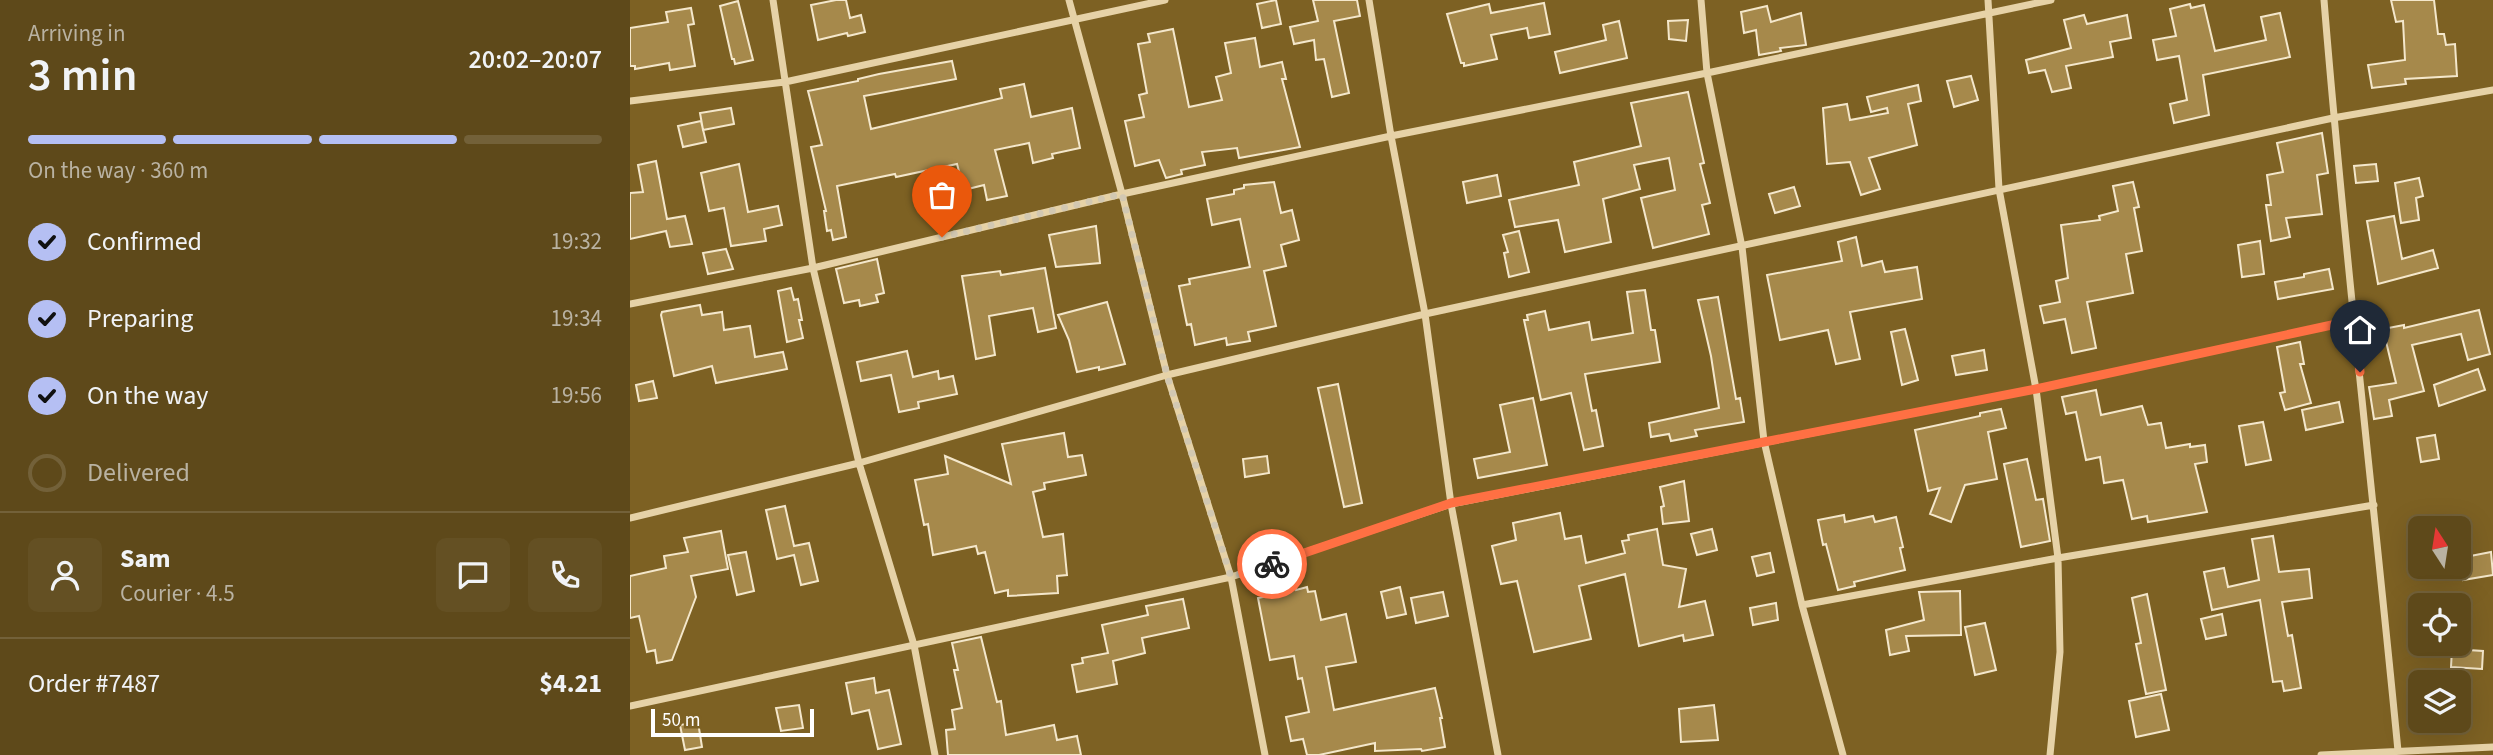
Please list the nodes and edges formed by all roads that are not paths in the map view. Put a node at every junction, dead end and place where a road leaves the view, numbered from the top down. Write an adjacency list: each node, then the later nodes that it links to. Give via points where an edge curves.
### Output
1 (773, 0): 12 (street)
2 (1069, 0): 10 (street)
3 (1165, 0): 10 (street)
4 (1369, 0): 16 (street)
5 (1701, 0): 11 (street)
6 (1987, 0): 9 (street)
7 (2050, 0): 9 (street)
8 (2324, 0): 15 (street)
9 (1988, 13): 11 (street); 17 (street)
10 (1074, 21): 12 (street); 18 (street)
11 (1707, 73): 16 (street); 19 (street)
12 (785, 82): 14 (street); 20 (street)
13 (2493, 90): 15 (street)
14 (630, 101)
15 (2333, 118): 17 (street); 23 (street)
16 (1391, 136): 18 (street); 22 (street)
17 (1999, 189): 19 (street); 25 (street)
18 (1122, 194): 20 (street); 24 (street)
19 (1742, 247): 22 (street); 26 (street)
20 (813, 268): 21 (street); 27 (street)
21 (630, 304)
22 (1425, 314): 24 (street); 28 (street)
23 (2355, 320): 25 (street); 29 (street)
24 (1167, 375): 27 (street); 32 (street)
25 (2036, 389): 26 (street); 31 (street)
26 (1764, 441): 28 (street); 33 (street)
27 (859, 463): 30 (street); 34 (street)
28 (1451, 503): 32 (street); 40 (street)
29 (2375, 505): 31 (street); 37 (street)
30 (630, 518)
31 (2058, 558): 33 (street); 42 (street, via 2060,652)
32 (1231, 577): 34 (street); 39 (street)
33 (1802, 605): 41 (street)
34 (914, 645): 35 (street); 38 (street)
35 (630, 706)
36 (2493, 747): 37 (street)
37 (2398, 751): 43 (street)
38 (935, 755)
39 (1265, 755)
40 (1498, 755)
41 (1843, 755)
42 (2050, 755)
43 (2321, 755)

